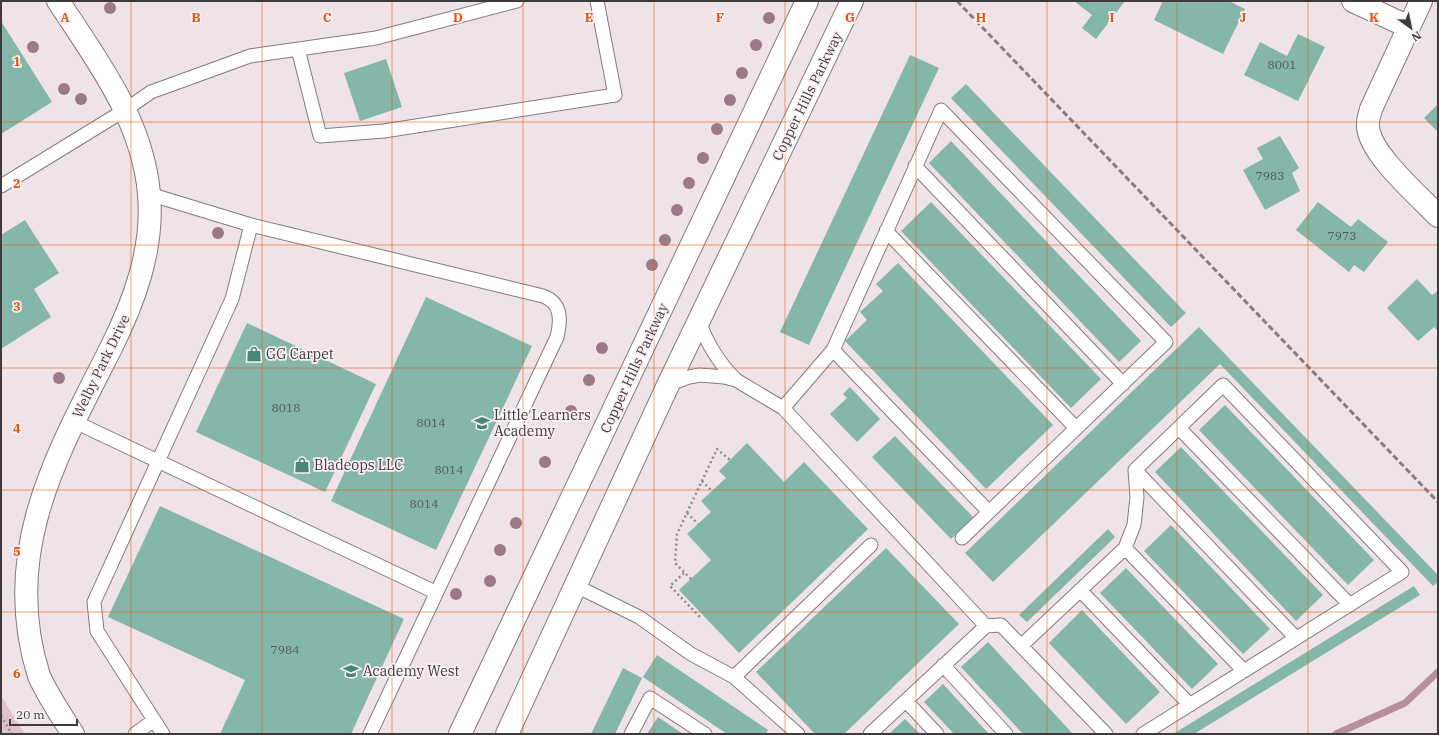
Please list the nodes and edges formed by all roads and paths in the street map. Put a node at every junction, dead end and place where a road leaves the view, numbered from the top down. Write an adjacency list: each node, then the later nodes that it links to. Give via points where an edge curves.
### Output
1 (517, 1): 9 (lane, via 376,38)
2 (597, 1): 9 (lane, via 615,95 384,131 320,136)
3 (807, 1): 59 (main road, Copper Hills Parkway)
4 (852, 1): 17 (main road, Copper Hills Parkway)
5 (1353, 1): 8 (main road)
6 (1421, 1): 8 (main road)
7 (64, 3): 10 (main road, Welby Park Drive)
8 (1409, 26): 14 (main road, via 1371,109 1368,127 1374,145 1383,159)
9 (298, 49): 10 (lane, via 250,56 151,92)
10 (125, 110): 12 (lane); 13 (main road, Welby Park Drive, via 140,148)
11 (916, 166): 16 (lane); 20 (lane); 20 (lane, via 941,110 1166,342)
12 (1, 186)
13 (150, 194): 15 (lane); 23 (main road, Welby Park Drive, via 149,235 131,304)
14 (1438, 216)
15 (251, 225): 27 (lane, via 232,298); 41 (lane, via 544,296 558,308 560,322 557,337)
16 (886, 231): 18 (lane); 24 (lane)
17 (699, 321): 19 (lane, via 710,349); 21 (main road, Copper Hills Parkway)
18 (832, 350): 22 (lane); 31 (lane)
19 (736, 380): 21 (lane, via 700,375); 22 (lane)
20 (1123, 384): 24 (lane)
21 (668, 385): 39 (main road, Copper Hills Parkway)
22 (783, 408): 44 (lane)
23 (74, 421): 27 (lane); 55 (main road, Welby Park Drive, via 36,496 23,543 20,569 20,596 29,648 39,676)
24 (1076, 428): 31 (lane)
25 (1179, 428): 28 (lane); 42 (lane); 42 (lane, via 1222,385 1402,572)
26 (730, 460): 29 (path, via 717,449)
27 (159, 461): 41 (lane); 53 (lane, via 94,602 97,631)
28 (1135, 470): 36 (lane, via 1137,497 1134,525); 45 (lane)
29 (702, 481): 30 (path); 32 (path)
30 (712, 491)
31 (989, 512): 34 (lane)
32 (687, 513): 33 (path); 37 (path, via 677,534 675,563)
33 (698, 524)
34 (962, 538)
35 (871, 545): 49 (lane)
36 (1125, 548): 40 (lane); 48 (lane)
37 (684, 572): 38 (path); 43 (path, via 670,586)
38 (691, 579)
39 (574, 585): 49 (lane, via 639,618 691,654); 60 (main road, Copper Hills Parkway)
40 (1080, 590): 46 (lane); 51 (lane)
41 (436, 592): 58 (lane)
42 (1350, 605): 45 (lane)
43 (700, 617)
44 (986, 626): 46 (lane, via 1001,625); 47 (lane)
45 (1296, 638): 48 (lane)
46 (1022, 645): 67 (lane)
47 (943, 665): 50 (lane); 66 (lane)
48 (1244, 671): 51 (lane)
49 (734, 677): 63 (lane)
50 (906, 700): 64 (lane); 65 (lane)
51 (1190, 705): 68 (lane)
52 (1, 716): 54 (path)
53 (154, 720): 56 (lane); 57 (lane)
54 (12, 734)
55 (73, 734)
56 (135, 734)
57 (163, 734)
58 (370, 734)
59 (460, 734)
60 (507, 734)
61 (630, 734): 62 (lane, via 650,698)
62 (705, 734)
63 (798, 734)
64 (870, 734)
65 (937, 734)
66 (1006, 734)
67 (1106, 734)
68 (1143, 734)

